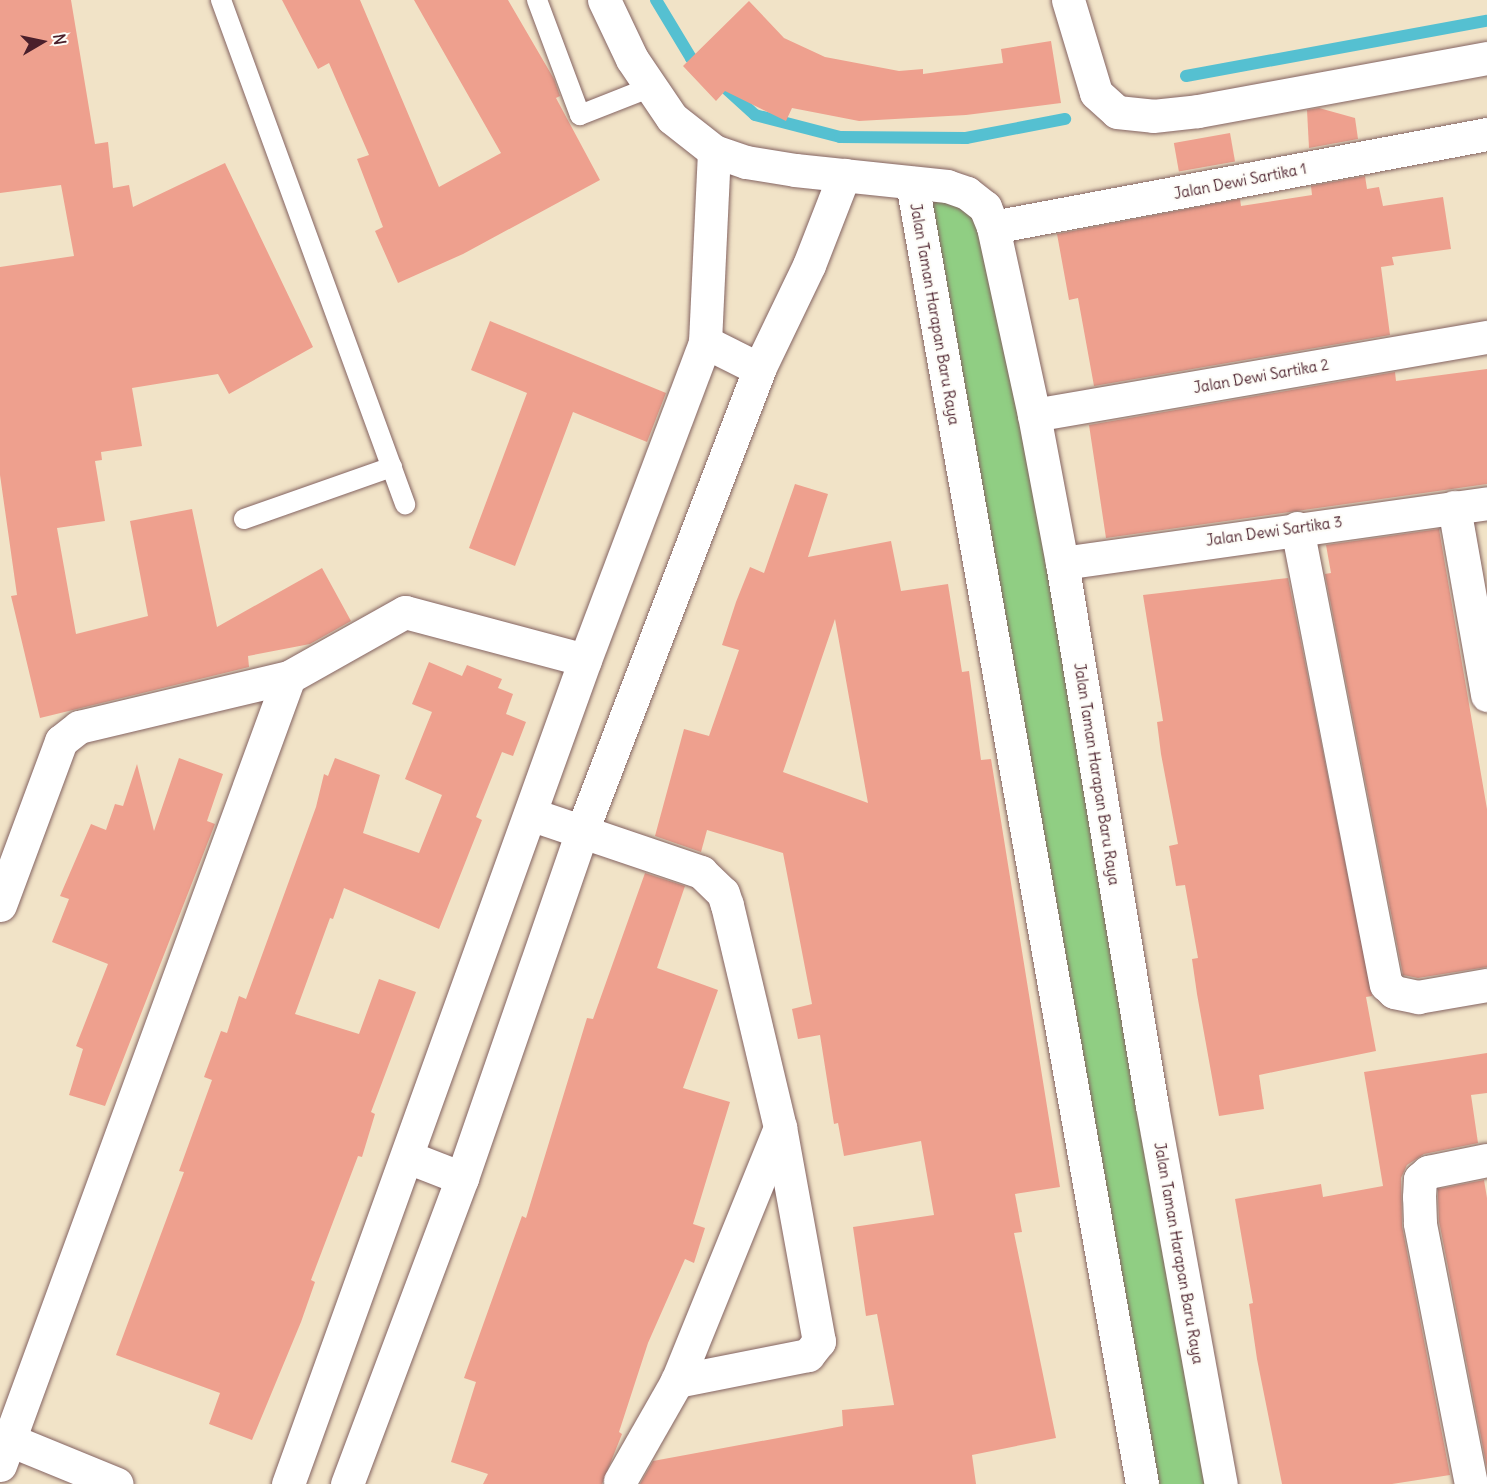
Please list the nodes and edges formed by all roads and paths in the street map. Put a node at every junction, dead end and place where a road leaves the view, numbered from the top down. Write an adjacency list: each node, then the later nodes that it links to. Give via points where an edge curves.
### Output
1 (221, 0): 16 (lane)
2 (537, 0): 6 (lane, via 580,115)
3 (604, 0): 6 (street, via 610,19)
4 (1068, 0): 5 (street, via 1096,93 1117,112 1153,116 1198,111)
5 (1487, 58)
6 (651, 87): 8 (street, via 672,118)
7 (1487, 134): 11 (street, Jalan Dewi Sartika 1)
8 (714, 150): 9 (street, via 746,162); 13 (street)
9 (844, 175): 10 (street); 14 (street, via 809,265)
10 (912, 183): 11 (street, Jalan Taman Harapan Baru Raya, via 947,186 968,193 985,207); 40 (street, Jalan Taman Harapan Baru Raya)
11 (993, 227): 15 (street, Jalan Taman Harapan Baru Raya)
12 (1487, 337): 15 (street, Jalan Dewi Sartika 2)
13 (705, 342): 14 (street); 23 (street)
14 (759, 369): 27 (street)
15 (1034, 416): 22 (street, Jalan Taman Harapan Baru Raya)
16 (392, 467): 18 (lane); 20 (lane)
17 (1487, 503): 19 (street, Jalan Dewi Sartika 3)
18 (405, 504)
19 (1454, 507): 21 (street, Jalan Dewi Sartika 3); 25 (street)
20 (244, 519)
21 (1296, 528): 22 (street, Jalan Dewi Sartika 3); 29 (street, via 1386,984 1394,993 1418,997)
22 (1062, 563): 41 (street, Jalan Taman Harapan Baru Raya, via 1152,1106)
23 (585, 660): 24 (street, via 405,612); 26 (street)
24 (289, 677): 28 (street, via 80,727 69,733 61,741); 35 (street)
25 (1487, 695)
26 (530, 814): 27 (street); 31 (street)
27 (582, 831): 30 (street, via 701,872 723,893); 33 (street)
28 (0, 905)
29 (1487, 985)
30 (780, 1127): 34 (street); 34 (street, via 819,1341 808,1355)
31 (408, 1157): 33 (street); 38 (street)
32 (1487, 1160): 42 (street, via 1428,1172 1420,1179 1419,1197 1420,1223)
33 (462, 1178): 39 (street)
34 (677, 1381): 36 (street)
35 (3, 1447): 37 (street)
36 (620, 1481)
37 (117, 1484)
38 (288, 1484)
39 (347, 1484)
40 (1142, 1484)
41 (1221, 1484)
42 (1471, 1484)

